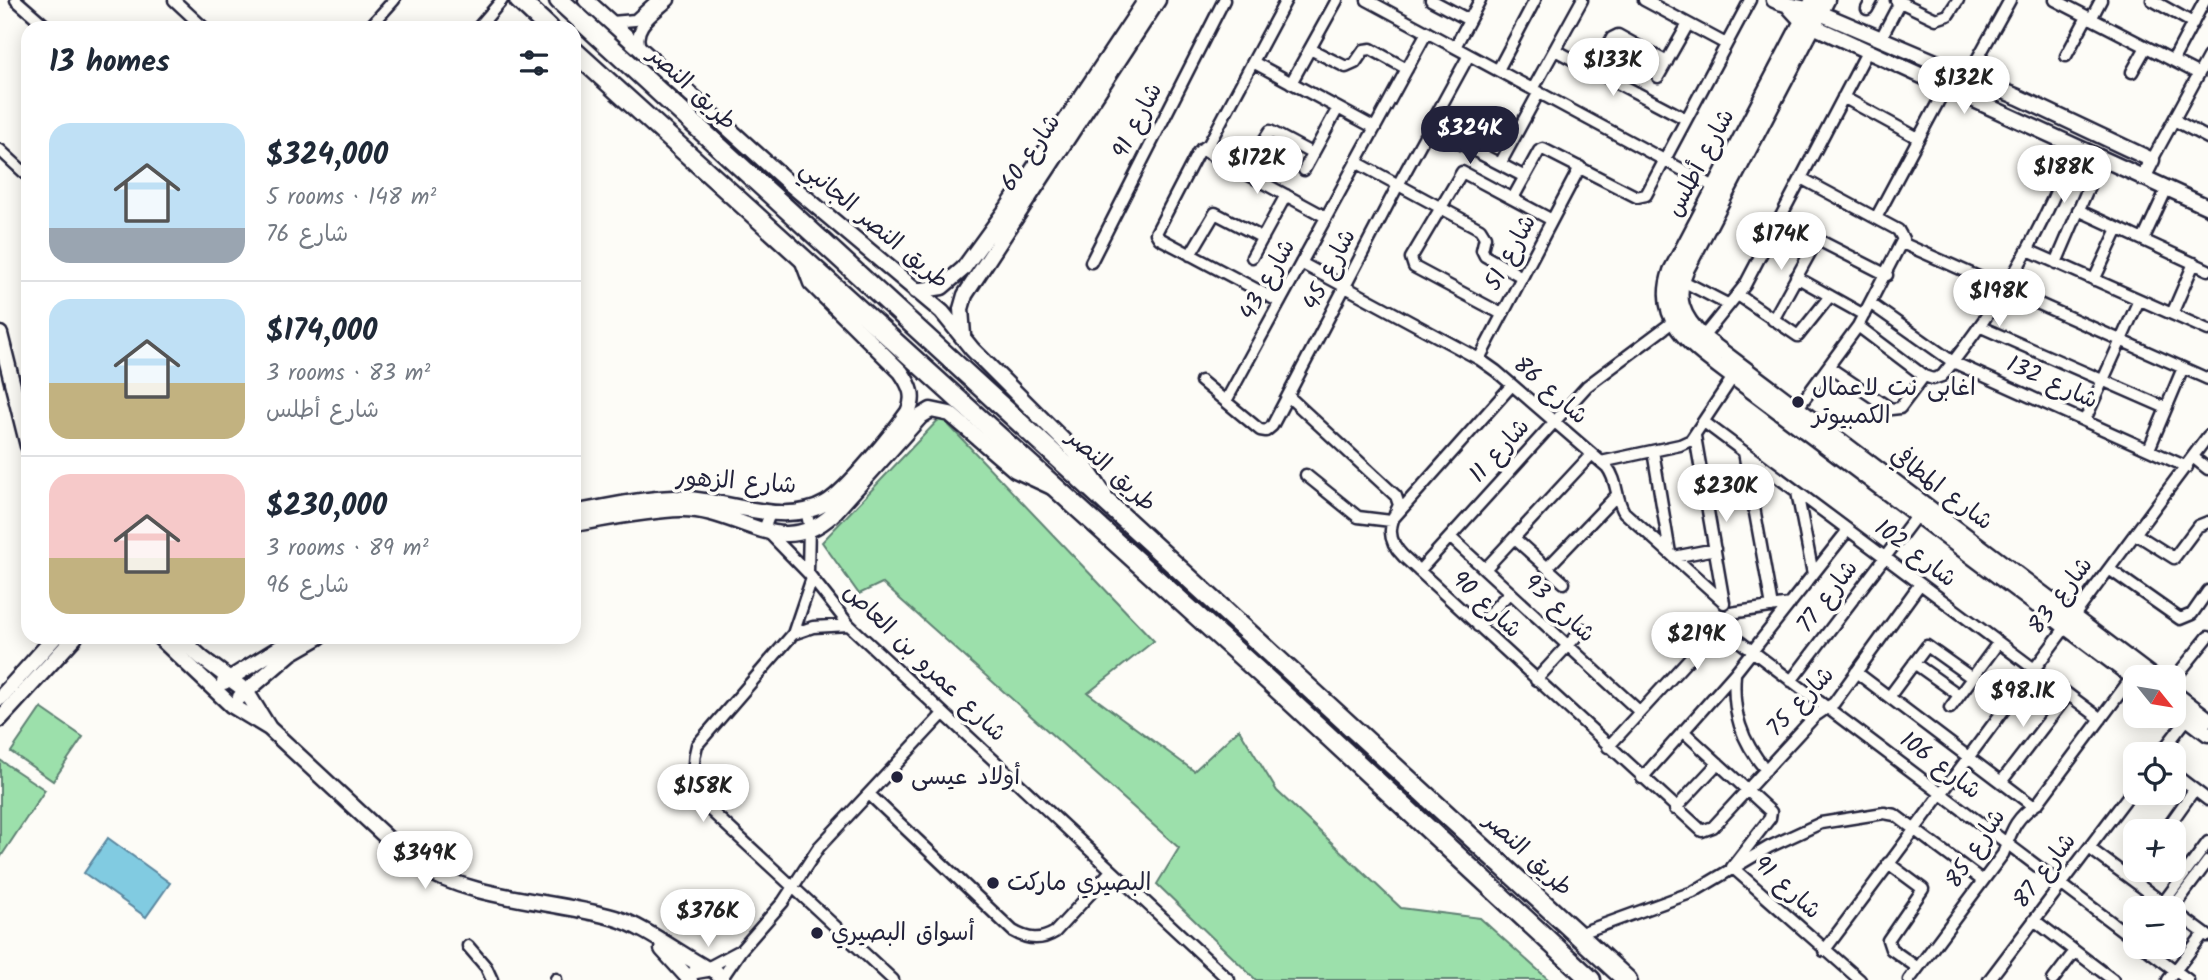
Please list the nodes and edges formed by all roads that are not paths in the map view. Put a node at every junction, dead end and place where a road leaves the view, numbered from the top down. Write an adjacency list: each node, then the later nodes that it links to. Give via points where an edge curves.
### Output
1 (16, 0): 34 (street)
2 (174, 0): 35 (street)
3 (394, 0): 36 (street)
4 (502, 0): 37 (street)
5 (519, 0): 38 (highway)
6 (559, 0): 75 (highway, طريق النصر)
7 (586, 0): 32 (street, طريق النصر الجانبي)
8 (657, 0): 39 (street)
9 (669, 0): 39 (street)
10 (1224, 0): 116 (street, شارع 91)
11 (1286, 0): 56 (street)
12 (1337, 0): 47 (street)
13 (1367, 0): 42 (street)
14 (1431, 0): 29 (street)
15 (1480, 0): 33 (street)
16 (1535, 0): 59 (street)
17 (1582, 0): 48 (street)
18 (1644, 0): 41 (street)
19 (1750, 0): 44 (street)
20 (1774, 0): 30 (street)
21 (1958, 0): 27 (street, via 1948,15 1936,19)
22 (2010, 0): 63 (street)
23 (2055, 0): 31 (street)
24 (2101, 0): 31 (street)
25 (2151, 0): 40 (street)
26 (2206, 0): 40 (street)
27 (1898, 1): 43 (street)
28 (1150, 3): 101 (street, شارع 60)
29 (1443, 3): 33 (street)
30 (1814, 12): 43 (street); 50 (street); 96 (street, شارع أطلس)
31 (2089, 18): 46 (street); 52 (street)
32 (608, 20): 39 (street); 49 (street, طريق النصر الجانبي)
33 (1469, 20): 45 (street)
34 (40, 21)
35 (196, 21)
36 (375, 21)
37 (484, 21)
38 (542, 21)
39 (639, 23): 49 (street)
40 (2193, 23): 55 (street)
41 (1688, 24): 44 (street); 57 (street)
42 (1427, 32): 45 (street); 58 (street, شارع 43)
43 (1880, 40): 63 (street)
44 (1726, 44): 71 (street)
45 (1455, 47): 51 (street)
46 (2146, 47): 55 (street); 61 (street)
47 (1310, 49): 58 (street, via 1350,66 1364,50 1371,49); 65 (street)
48 (1555, 50): 60 (street); 66 (street)
49 (642, 51): 70 (street, طريق النصر الجانبي)
50 (1867, 52): 67 (street); 68 (street)
51 (1469, 55): 59 (street); 73 (street, شارع 45)
52 (2066, 56)
53 (581, 57): 115 (highway, طريق النصر)
54 (2208, 57): 62 (street)
55 (2173, 60): 62 (street)
56 (1253, 62): 65 (street); 79 (street, via 1209,144)
57 (1667, 62): 60 (street, via 1618,35 1613,36); 64 (street)
58 (1407, 69): 74 (street, شارع 43)
59 (1498, 70): 66 (street)
60 (1594, 71): 71 (street)
61 (2132, 72)
62 (2199, 74): 72 (street)
63 (1967, 76): 67 (street); 84 (street)
64 (1658, 77)
65 (1291, 83): 69 (street)
66 (1536, 91): 83 (street); 86 (street)
67 (1951, 91): 76 (street); 78 (street)
68 (1843, 97): 76 (street); 92 (street)
69 (1338, 108): 74 (street); 81 (street)
70 (715, 119): 75 (highway); 128 (street, طريق النصر الجانبي)
71 (1686, 120): 83 (street)
72 (2174, 120): 77 (street); 84 (street)
73 (1429, 127): 86 (street); 94 (street, شارع 45)
74 (1375, 128): 85 (street, شارع 43)
75 (703, 132): 179 (highway, طريق النصر)
76 (1918, 138): 104 (street)
77 (2208, 138)
78 (2075, 147): 82 (street); 112 (street)
79 (1201, 149): 90 (street); 113 (street, via 1156,233)
80 (0, 150): 88 (street)
81 (1313, 154): 89 (street); 90 (street, via 1270,131)
82 (2101, 159): 93 (street); 102 (street)
83 (1664, 160): 87 (street, via 1641,198); 96 (street)
84 (2152, 160): 93 (street)
85 (1356, 162): 94 (street); 103 (street, شارع 43)
86 (1500, 164): 91 (street)
87 (1580, 167): 91 (street, via 1542,149); 105 (street, شارع 51)
88 (21, 170)
89 (1304, 170)
90 (1244, 172): 97 (street)
91 (1525, 177): 98 (street)
92 (1801, 178): 104 (street); 106 (street)
93 (2143, 178): 95 (street)
94 (1398, 185): 99 (street); 126 (street, شارع 45)
95 (2167, 188): 100 (street); 110 (street)
96 (1720, 190): 124 (street, شارع أطلس); 138 (street, شارع أطلس, via 1668,280 1666,304)
97 (1286, 195): 103 (street); 108 (street)
98 (1513, 198): 99 (street, via 1462,172); 105 (street)
99 (1439, 207): 122 (street, via 1483,231 1485,256); 135 (street, via 1411,258 1412,265)
100 (2208, 207)
101 (1013, 210): 128 (street, شارع 60, via 954,279 929,291); 144 (street, شارع 60, via 965,295 961,309)
102 (2078, 211): 107 (street); 118 (street)
103 (1326, 217): 117 (street, شارع 43)
104 (1876, 218): 111 (street, via 1901,232)
105 (1552, 220): 122 (street, شارع 51)
106 (1779, 220): 109 (street); 129 (street)
107 (2118, 229): 110 (street); 125 (street)
108 (1263, 237): 113 (street, via 1214,213); 114 (street)
109 (1817, 240): 121 (street); 123 (street)
110 (2143, 240): 119 (street)
111 (1902, 243): 121 (street); 127 (street)
112 (2029, 251): 118 (street); 127 (street)
113 (1190, 255): 132 (street)
114 (1252, 257)
115 (802, 258): 176 (highway, طريق النصر); 180 (street, شارع الزهور, via 811,284 901,372 912,396 903,419 841,490 828,502)
116 (1091, 262)
117 (1301, 263): 126 (street, شارع 86); 132 (street, شارع 43)
118 (2056, 263): 125 (street)
119 (2194, 263): 120 (street); 136 (street)
120 (2208, 270)
121 (1887, 275): 133 (street)
122 (1522, 277): 135 (street, شارع 51)
123 (1796, 277): 130 (street); 139 (street)
124 (1681, 280): 134 (street); 138 (street)
125 (2094, 280): 131 (street)
126 (1346, 287): 147 (street, شارع 86); 158 (street, شارع 45)
127 (2008, 289): 141 (street); 145 (street)
128 (916, 290): 144 (street, طريق النصر الجانبي)
129 (1738, 295): 134 (street); 139 (street)
130 (1830, 296): 137 (street); 139 (street, via 1800,336)
131 (2139, 300): 136 (street); 145 (street)
132 (1280, 302): 159 (street, شارع 43)
133 (1871, 304): 137 (street); 148 (street, شارع 132)
134 (1729, 305): 146 (street)
135 (1502, 314): 147 (street, شارع 51)
136 (2172, 314): 142 (street)
137 (1864, 315): 140 (street)
138 (1678, 319): 146 (street); 164 (street, شارع 11, via 1592,382)
139 (1773, 320)
140 (1858, 326): 149 (street); 151 (street)
141 (1981, 327): 148 (street); 155 (street)
142 (2208, 330)
143 (0, 334): 157 (street)
144 (964, 337): 179 (street, طريق النصر الجانبي, via 1075,452)
145 (2121, 340): 150 (street); 155 (street)
146 (1699, 342): 152 (street, شارع المطافي); 161 (street, شارع المطافي)
147 (1479, 359): 156 (street, شارع 86)
148 (1954, 362): 151 (street, via 1938,378); 162 (street, شارع 132)
149 (1830, 368): 151 (street, via 1891,410 1900,408); 161 (street)
150 (2183, 368): 153 (street); 160 (street)
151 (1924, 376)
152 (1733, 377): 163 (street); 181 (street, شارع المطافي)
153 (2208, 379)
154 (1201, 381): 159 (street, شارع 45)
155 (2102, 381): 160 (street); 162 (street)
156 (1512, 385): 164 (street, شارع 86); 184 (street)
157 (21, 394)
158 (1288, 396): 159 (street, شارع 45, via 1272,426 1264,431); 184 (street, شارع 90, via 1396,496 1399,505)
159 (1226, 401)
160 (2166, 408): 167 (street)
161 (1797, 409): 181 (street, شارع المطافي)
162 (2085, 420): 167 (street, شارع 132)
163 (1704, 422): 165 (street); 169 (street, شارع 102)
164 (1554, 423): 170 (street, شارع 86); 191 (street, شارع 11)
165 (1695, 436): 168 (street); 193 (street)
166 (2208, 436): 171 (street, شارع 83)
167 (2149, 449): 173 (street, شارع 132)
168 (1653, 451): 172 (street); 194 (street)
169 (1744, 452): 177 (street, شارع 102); 208 (street)
170 (1591, 455): 172 (street, شارع 86); 192 (street)
171 (2194, 458): 173 (street, شارع 83); 174 (street)
172 (1601, 462): 178 (street, شارع 86, via 1612,473)
173 (2187, 467): 190 (street, شارع 83)
174 (2208, 468)
175 (1306, 475): 184 (street, via 1358,517)
176 (1054, 488): 187 (street, شارع الزهور, via 1015,470 950,414 931,410 920,416 833,513); 261 (highway, طريق النصر)
177 (1797, 492): 188 (street, شارع 102); 200 (street)
178 (1617, 495): 194 (street, شارع 86, via 1624,512); 196 (street)
179 (1111, 504): 258 (highway, طريق النصر)
180 (806, 510): 182 (street, شارع الزهور); 187 (street)
181 (1921, 510): 195 (street, شارع 77); 210 (street, شارع المطافي)
182 (771, 511): 183 (street, شارع الزهور, via 673,498); 189 (street, via 766,524)
183 (581, 512)
184 (1391, 521): 199 (street, شارع 90, via 1396,549)
185 (2208, 522): 190 (street, via 2200,523 2174,558)
186 (581, 523): 189 (street, شارع الزهور, via 683,509 718,514)
187 (809, 530): 189 (street, شارع الزهور, via 793,535); 201 (street)
188 (1848, 530): 195 (street, شارع 102); 200 (street)
189 (769, 533): 201 (street, شارع عمرو بن العاص)
190 (2136, 534): 198 (street, شارع 83)
191 (1450, 537): 197 (street, شارع 93); 199 (street, شارع 11)
192 (1514, 538): 196 (street); 197 (street)
193 (1715, 549): 194 (street); 206 (street)
194 (1672, 555): 206 (street, شارع 86)
195 (1885, 557): 203 (street, شارع 102); 236 (street, شارع 77)
196 (1547, 568): 202 (street)
197 (1485, 569): 205 (street, شارع 93)
198 (2109, 569): 204 (street, via 2180,620 2192,614); 210 (street, شارع 83)
199 (1419, 571): 212 (street, شارع 90)
200 (1813, 574): 207 (street)
201 (810, 576): 211 (street, شارع عمرو بن العاص); 215 (street)
202 (1564, 583)
203 (1920, 584): 217 (street, شارع 102); 232 (street, شارع 75)
204 (2208, 591)
205 (1510, 592): 212 (street); 224 (street, شارع 93)
206 (1724, 602): 209 (street)
207 (1790, 604): 208 (street); 225 (street)
208 (1772, 607): 209 (street, via 1732,612)
209 (1727, 617): 213 (street)
210 (2068, 622): 227 (street, شارع المطافي); 229 (street, شارع 83); 230 (street, شارع المطافي)
211 (849, 625): 215 (street, via 813,627); 250 (street, شارع عمرو بن العاص)
212 (1478, 626): 235 (street, شارع 90)
213 (1719, 626): 225 (street, شارع 106); 248 (street)
214 (1583, 629): 224 (street)
215 (793, 634): 292 (street, via 707,729 692,759 703,802)
216 (2208, 637): 228 (street)
217 (1998, 643): 229 (street, شارع 102); 234 (street)
218 (49, 644): 243 (street)
219 (69, 644): 252 (street)
220 (167, 644): 237 (street)
221 (187, 644): 233 (street)
222 (285, 644): 233 (street)
223 (307, 644): 238 (street)
224 (1568, 645): 235 (street); 248 (street, شارع 93)
225 (1753, 652): 231 (street); 236 (street, شارع 106)
226 (1914, 663): 234 (street, via 1929,646); 240 (street); 242 (street)
227 (2134, 665)
228 (2185, 665)
229 (2033, 669): 241 (street, شارع 102); 263 (street, شارع 83)
230 (2123, 669)
231 (1735, 673): 256 (street); 265 (street, via 1734,703 1740,729)
232 (1856, 673): 242 (street); 245 (street, شارع 75)
233 (229, 677): 237 (street); 238 (street)
234 (1972, 678): 240 (street)
235 (1536, 680): 260 (street, شارع 90)
236 (1791, 681): 245 (street, شارع 106)
237 (216, 688): 244 (street)
238 (246, 691): 244 (street); 255 (street)
239 (2123, 691): 253 (street, شارع 85)
240 (1959, 695): 246 (street)
241 (2068, 695): 253 (street, شارع 102); 268 (street)
242 (1889, 697): 263 (street)
243 (0, 698)
244 (231, 705): 255 (street)
245 (1827, 708): 265 (street, شارع 75); 272 (street, شارع 106)
246 (1950, 708)
247 (2186, 708): 251 (street)
248 (1640, 712): 260 (street)
249 (2186, 712): 251 (street)
250 (943, 714): 273 (street); 288 (street, شارع عمرو بن العاص)
251 (2191, 714): 254 (street); 257 (street); 259 (street)
252 (0, 719)
253 (2101, 719): 276 (street, شارع 85)
254 (2208, 719)
255 (269, 728): 301 (street, via 415,864 433,875 484,891 617,918)
256 (1683, 731): 264 (street); 267 (street)
257 (2208, 734)
258 (1364, 736): 261 (highway, via 1360,749); 262 (highway, طريق النصر)
259 (2169, 742)
260 (1608, 747): 267 (street, شارع 90)
261 (1346, 754): 266 (highway, طريق النصر)
262 (1384, 755): 266 (highway, via 1371,759); 299 (highway, طريق النصر)
263 (1967, 757): 268 (street); 272 (street, شارع 83)
264 (1718, 763): 270 (street); 277 (street)
265 (1766, 770): 270 (street, شارع 75)
266 (1367, 773): 315 (highway, طريق النصر)
267 (1642, 778): 277 (street, شارع 90)
268 (2001, 782): 276 (street)
269 (2186, 784): 271 (street)
270 (1748, 790): 280 (street, شارع 75, via 1713,828); 286 (street, شارع 91, via 1771,815)
271 (2194, 790): 274 (street); 278 (street)
272 (1940, 793): 279 (street, شارع 83); 281 (street, شارع 106)
273 (869, 794): 288 (street, via 1013,931 1029,939 1055,932); 292 (street, via 819,847)
274 (2208, 800)
275 (2123, 803): 283 (street, شارع 87)
276 (2033, 806): 281 (street, شارع 85)
277 (1675, 808): 280 (street, شارع 90)
278 (2173, 819)
279 (1913, 829): 285 (street, شارع 83); 286 (street, via 1884,813 1821,823); 289 (street)
280 (1698, 830)
281 (2006, 842): 289 (street, شارع 85, via 2003,854); 291 (street, شارع 106)
282 (2208, 842): 294 (street)
283 (2089, 848): 287 (street); 291 (street, شارع 87)
284 (2208, 861): 295 (street)
285 (1888, 863): 304 (street, شارع 83); 308 (street, via 1923,890 1888,940 1889,947)
286 (1732, 867): 299 (street, via 1682,897); 304 (street, شارع 91)
287 (2123, 868)
288 (1111, 871): 314 (street, شارع عمرو بن العاص)
289 (1983, 881): 308 (street, شارع 85)
290 (2142, 882): 293 (street)
291 (2061, 884): 296 (street, شارع 87); 298 (street, شارع 106)
292 (793, 887): 303 (street); 313 (street)
293 (2157, 896)
294 (2177, 896)
295 (2180, 896)
296 (2034, 920): 305 (street); 319 (street, شارع 87)
297 (2186, 920): 300 (street)
298 (2123, 931)
299 (1578, 934): 316 (highway, طريق النصر)
300 (2206, 935): 309 (street)
301 (652, 937): 307 (street); 312 (street)
302 (468, 946): 311 (street)
303 (741, 950): 307 (street); 310 (street)
304 (1825, 951): 317 (street, شارع 91)
305 (2075, 951): 320 (street); 321 (street)
306 (2160, 959): 309 (street)
307 (706, 967): 310 (street, via 717,970); 312 (street, via 696,971)
308 (1917, 968): 318 (street, شارع 85)
309 (2176, 971): 322 (street); 323 (street)
310 (722, 979)
311 (492, 980)
312 (691, 980)
313 (893, 980)
314 (1229, 980)
315 (1591, 980)
316 (1627, 980)
317 (1860, 980)
318 (1909, 980)
319 (1989, 980)
320 (2053, 980)
321 (2113, 980)
322 (2168, 980)
323 (2188, 980)

